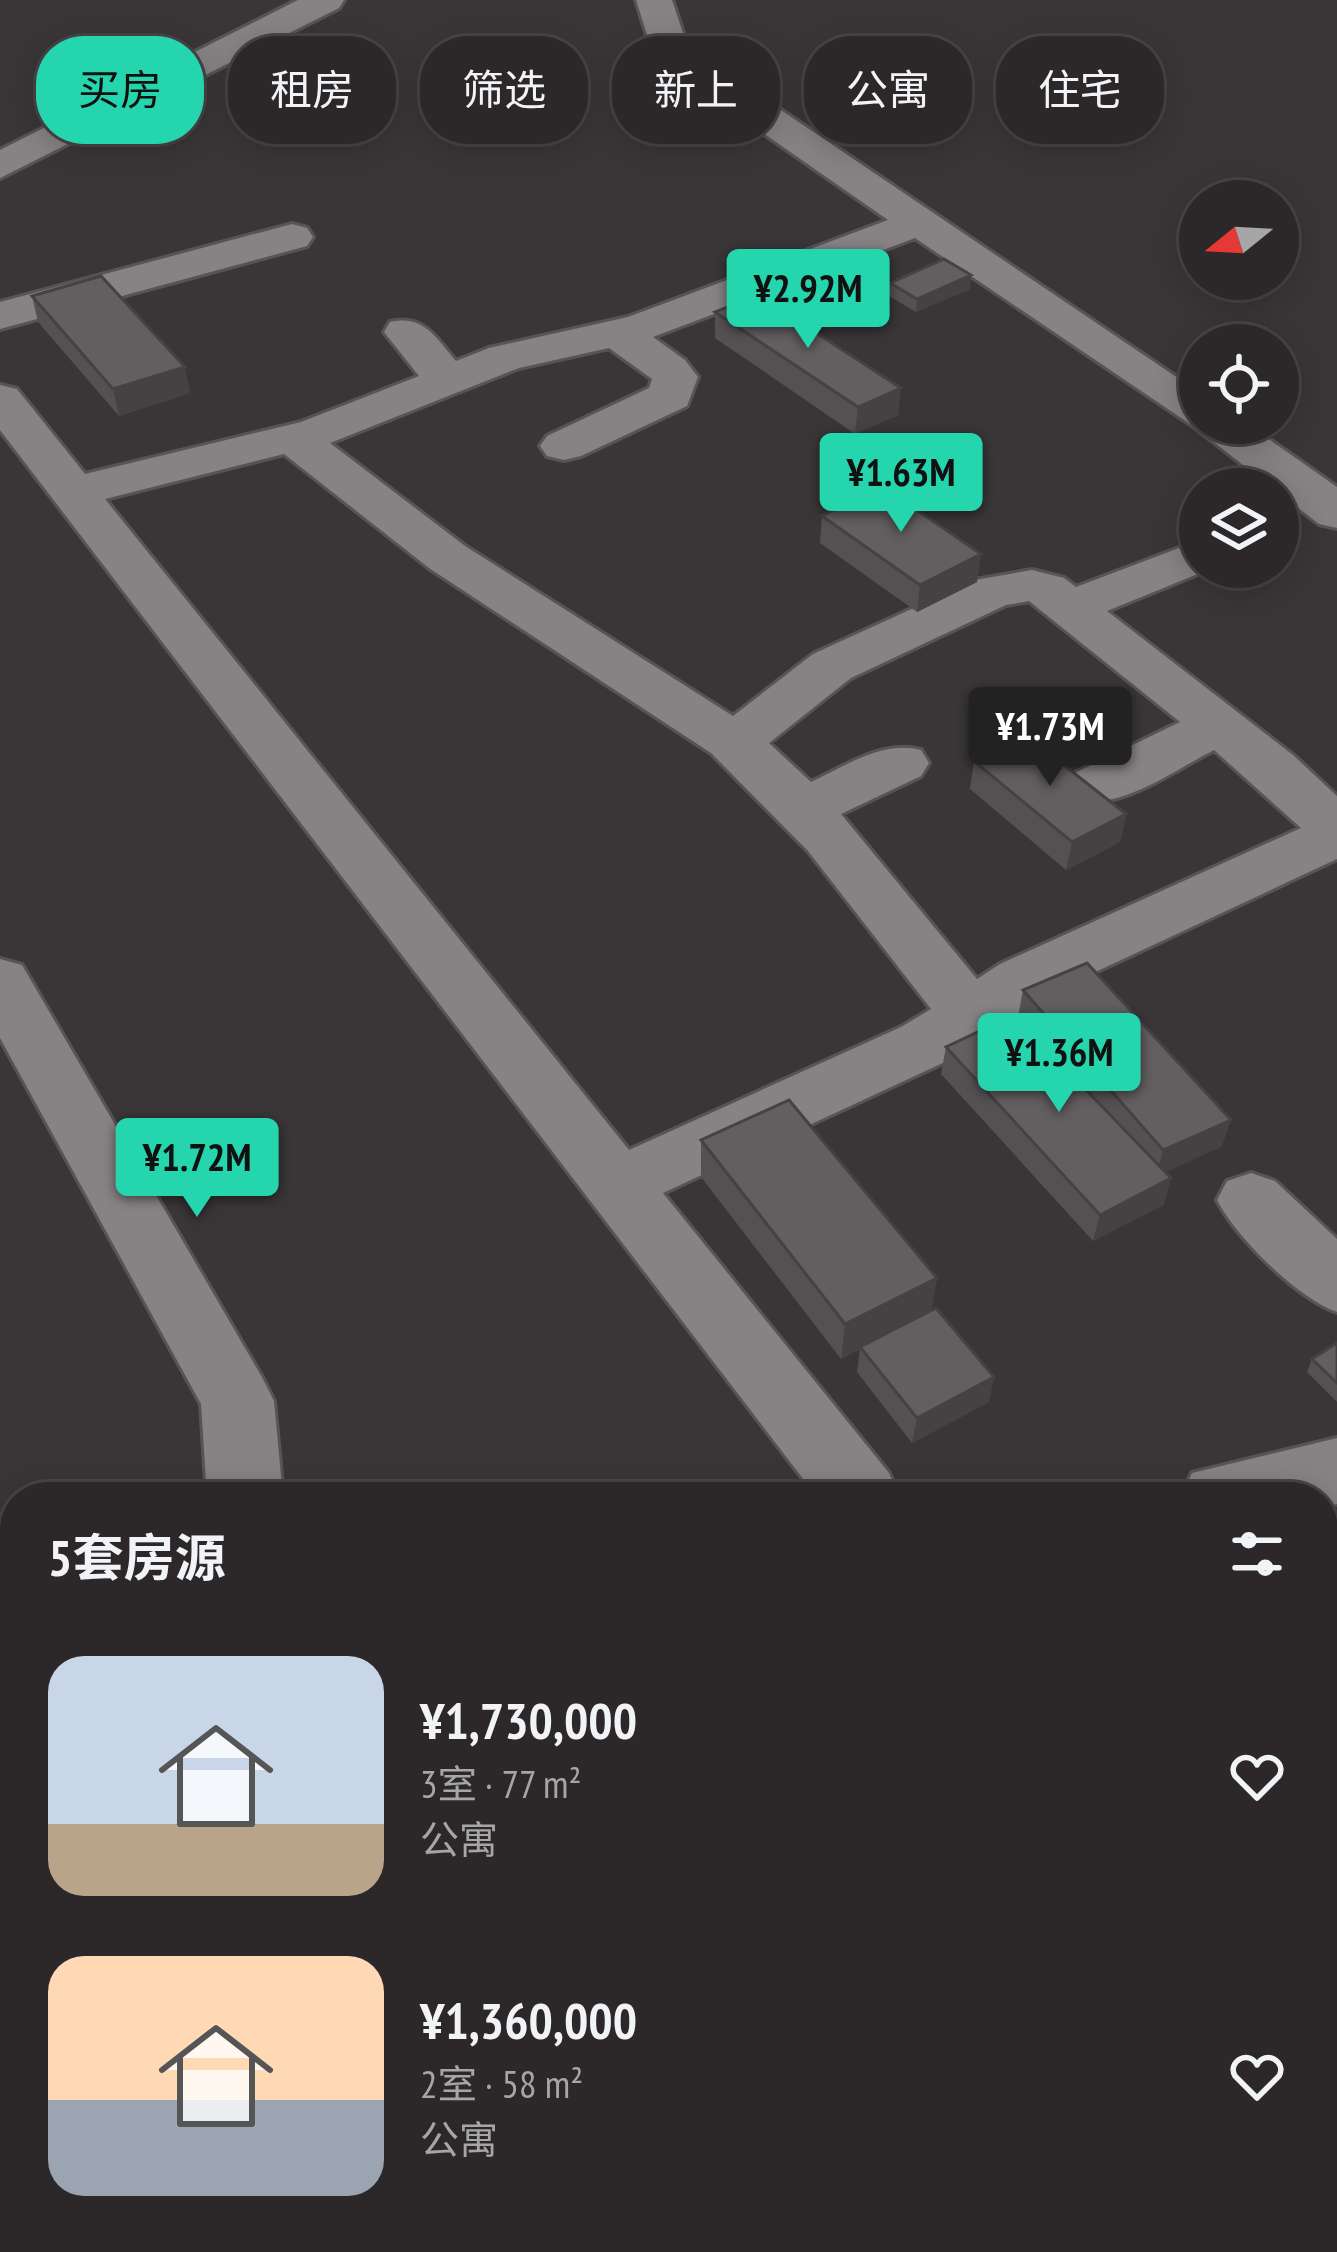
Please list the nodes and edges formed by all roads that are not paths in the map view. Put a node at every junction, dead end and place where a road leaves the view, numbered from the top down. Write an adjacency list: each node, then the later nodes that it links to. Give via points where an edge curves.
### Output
1 (326, 0): 3 (street)
2 (654, 0): 4 (street, via 658,22 694,68)
3 (0, 166)
4 (920, 222): 8 (street); 11 (street)
5 (292, 237): 6 (street)
6 (0, 316)
7 (406, 332): 9 (street)
8 (616, 332): 9 (street, via 505,358); 14 (street, via 675,377 671,396)
9 (449, 382): 12 (street)
10 (0, 398): 15 (street)
11 (1179, 400)
12 (294, 439): 15 (street); 21 (street, via 447,557)
13 (1243, 444): 16 (street)
14 (564, 446)
15 (39, 475): 28 (street)
16 (1332, 508): 17 (street)
17 (1299, 517)
18 (1179, 564): 19 (street)
19 (1070, 608): 20 (street); 21 (street, via 1032,585 993,591 832,666)
20 (1219, 725): 23 (street); 25 (street)
21 (731, 740): 24 (street)
22 (901, 763): 24 (street)
23 (1095, 785)
24 (804, 808): 27 (street)
25 (1337, 832): 27 (street, via 1022,980)
26 (0, 981): 32 (street, via 237,1401)
27 (970, 1016): 28 (street)
28 (617, 1185): 33 (street)
29 (1251, 1200): 30 (street)
30 (1337, 1283)
31 (1337, 1471): 34 (street)
32 (244, 1482)
33 (850, 1482)
34 (1287, 1482)

